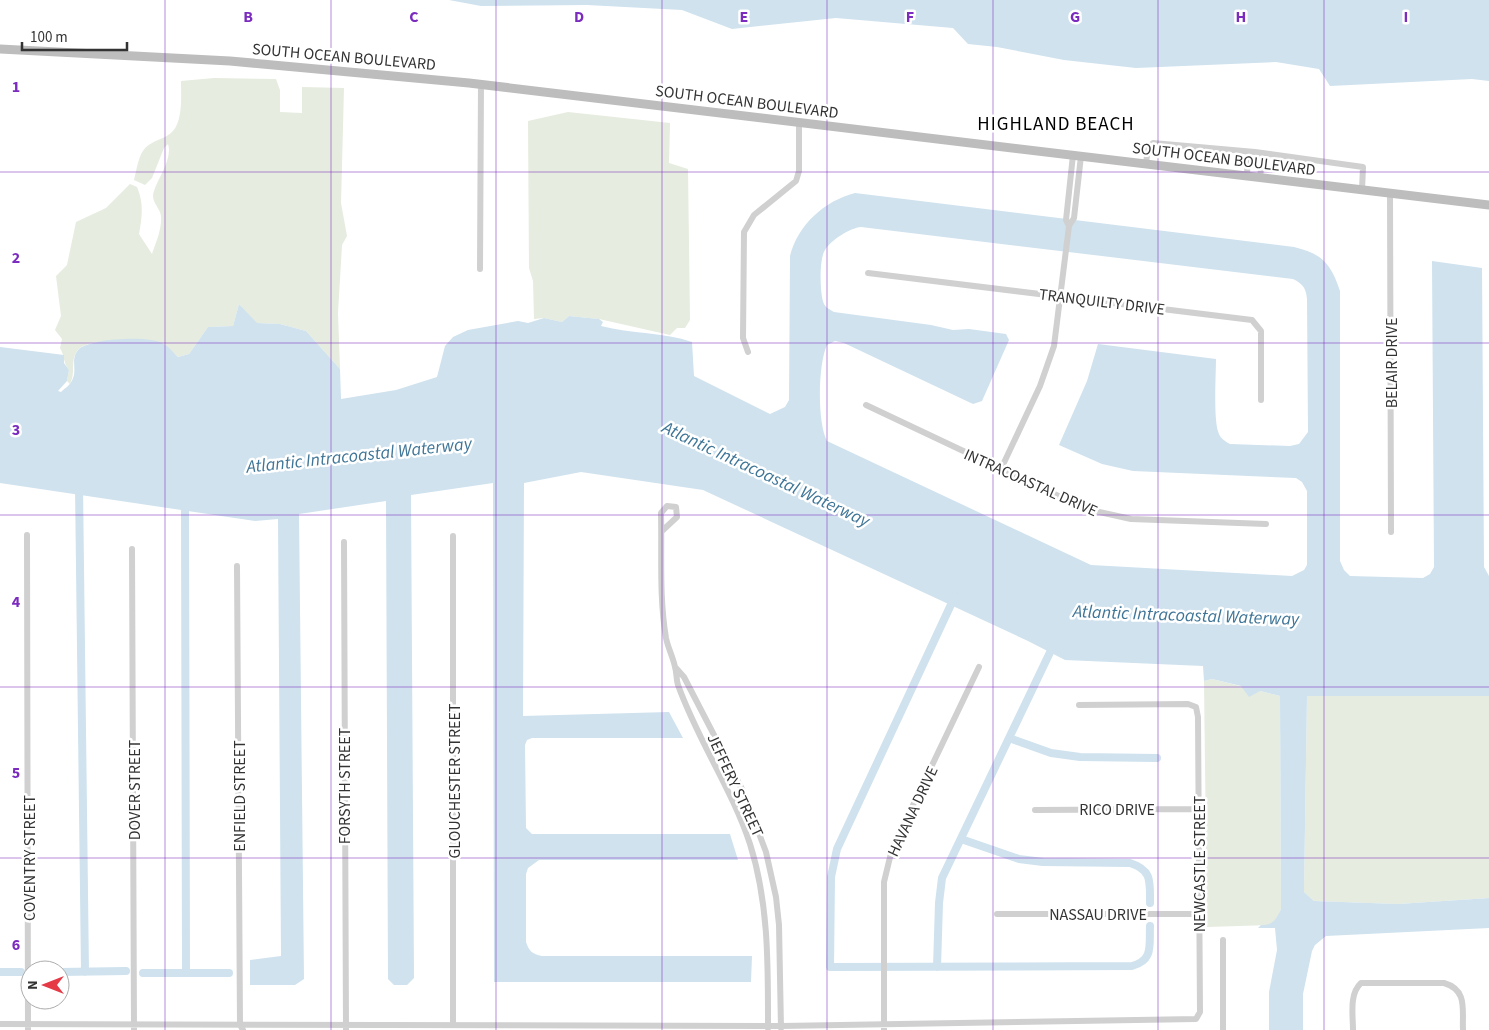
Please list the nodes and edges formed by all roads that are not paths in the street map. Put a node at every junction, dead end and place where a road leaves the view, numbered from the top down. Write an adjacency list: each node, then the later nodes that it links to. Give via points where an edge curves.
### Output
1 (0, 49): 2 (main road, SOUTH OCEAN BOULEVARD, via 230,61)
2 (481, 84): 3 (main road, SOUTH OCEAN BOULEVARD); 13 (street)
3 (799, 122): 6 (main road, SOUTH OCEAN BOULEVARD); 16 (street, via 796,181 754,215 744,232 743,338)
4 (1248, 152): 5 (street); 7 (street, via 1153,144 1148,147); 8 (street)
5 (1263, 153): 9 (street); 10 (street, via 1363,167)
6 (1077, 156): 7 (main road, SOUTH OCEAN BOULEVARD); 15 (street)
7 (1146, 164): 8 (main road, SOUTH OCEAN BOULEVARD)
8 (1247, 176): 9 (main road, SOUTH OCEAN BOULEVARD)
9 (1260, 177): 10 (main road, SOUTH OCEAN BOULEVARD)
10 (1362, 190): 11 (main road, SOUTH OCEAN BOULEVARD)
11 (1390, 193): 12 (main road, SOUTH OCEAN BOULEVARD); 22 (street, BELAIR DRIVE)
12 (1489, 205)
13 (480, 270)
14 (868, 273): 15 (street, TRANQUILTY DRIVE)
15 (1062, 296): 17 (street, TRANQUILTY DRIVE, via 1252,320 1261,332); 19 (street, via 1048,366)
16 (748, 352)
17 (1261, 400)
18 (866, 405): 19 (street, INTRACOASTAL DRIVE)
19 (1001, 470): 20 (street, INTRACOASTAL DRIVE, via 1074,504 1105,514 1131,519)
20 (1266, 524)
21 (662, 531): 29 (street, JEFFERY STREET, via 663,615 666,639)
22 (1392, 532)
23 (27, 535): 39 (street, COVENTRY STREET)
24 (453, 536): 44 (street, GLOUCHESTER STREET)
25 (344, 542): 41 (street, FORSYTH STREET)
26 (132, 549): 40 (street, DOVER STREET)
27 (238, 566): 43 (street, ENFIELD STREET)
28 (979, 667): 42 (street, HAVANA DRIVE, via 890,856 884,882)
29 (676, 668): 33 (street, JEFFERY STREET, via 684,677 752,813 766,852); 34 (street, JEFFERY STREET, via 677,683 698,734 732,797 745,831)
30 (1079, 704): 31 (street, NEWCASTLE STREET, via 1188,704 1196,707)
31 (1199, 808): 32 (street, RICO DRIVE); 36 (street, NEWCASTLE STREET)
32 (1036, 810)
33 (777, 907): 34 (street); 48 (street, JEFFERY STREET)
34 (765, 909): 47 (street, JEFFERY STREET)
35 (997, 914): 36 (street, NASSAU DRIVE)
36 (1199, 914): 42 (street, NEWCASTLE STREET, via 1200,1012 1196,1020)
37 (1223, 940): 49 (street)
38 (0, 1024): 39 (street)
39 (28, 1027): 40 (street)
40 (134, 1027): 43 (street)
41 (346, 1027): 43 (street); 44 (street)
42 (884, 1027): 48 (street)
43 (240, 1028)
44 (454, 1028): 45 (street)
45 (559, 1028): 46 (street)
46 (665, 1028): 47 (street)
47 (768, 1028): 48 (street)
48 (781, 1028)
49 (1223, 1030)
50 (1353, 1030): 51 (street, via 1356,988 1360,983 1372,982 1453,985 1459,990 1462,1000)
51 (1463, 1030)

